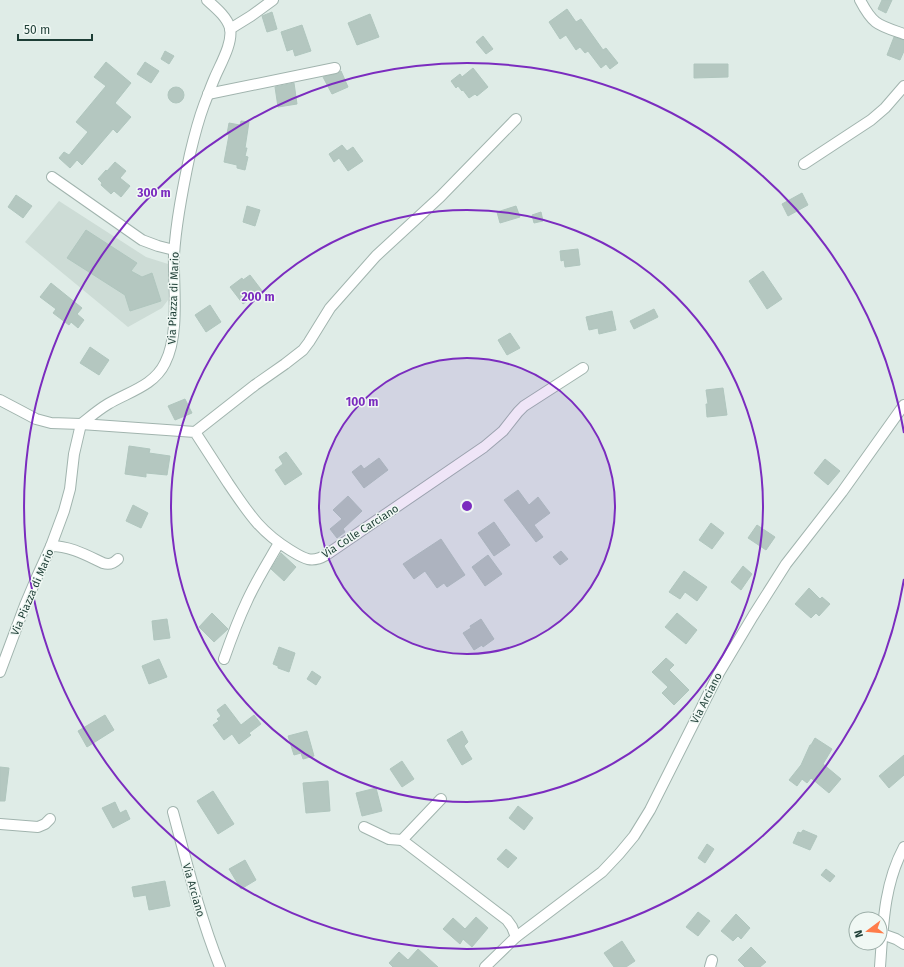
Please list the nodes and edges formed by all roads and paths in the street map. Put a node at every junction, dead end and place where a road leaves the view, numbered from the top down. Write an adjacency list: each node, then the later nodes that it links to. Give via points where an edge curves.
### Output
1 (208, 0): 4 (street, via 224,16)
2 (272, 0): 4 (street)
3 (860, 0): 5 (street, via 873,20)
4 (230, 29): 8 (street, Via Piazza di Mario, via 228,46)
5 (904, 34)
6 (335, 68): 8 (street)
7 (904, 86): 10 (street, via 871,120)
8 (208, 94): 12 (street, Via Piazza di Mario, via 190,154)
9 (516, 119): 17 (street, via 440,197 376,256 327,311 303,350)
10 (804, 164)
11 (52, 177): 12 (street, via 142,240)
12 (174, 250): 16 (street, Via Piazza di Mario, via 173,333 170,353 164,366 144,386 107,404)
13 (582, 368): 18 (street, Via Colle Carciano, via 524,406 494,440 322,557 313,560 304,558)
14 (0, 400): 16 (street, via 44,422)
15 (904, 405): 32 (street, Via Arciano, via 842,492 786,564 753,616 719,673 650,810 634,836 602,872)
16 (81, 424): 17 (street); 19 (street, Via Piazza di Mario, via 67,503)
17 (195, 432): 18 (street, Via Colle Carciano, via 248,512 263,530)
18 (280, 543): 21 (street, via 247,601)
19 (51, 546): 20 (street, via 74,549 108,564); 22 (street, Via Piazza di Mario, via 33,585)
20 (118, 559)
21 (224, 659)
22 (0, 672)
23 (441, 799): 28 (street)
24 (173, 812): 35 (street, Via Arciano, via 196,897)
25 (50, 819): 26 (street, via 38,827)
26 (0, 824)
27 (364, 827): 28 (street, via 386,838)
28 (402, 840): 32 (street, via 507,920)
29 (904, 846): 30 (street, via 889,884)
30 (884, 911)
31 (888, 936): 33 (street)
32 (516, 937): 36 (street, Via Arciano)
33 (904, 944)
34 (881, 951): 37 (street)
35 (220, 967)
36 (485, 967)
37 (880, 967)

